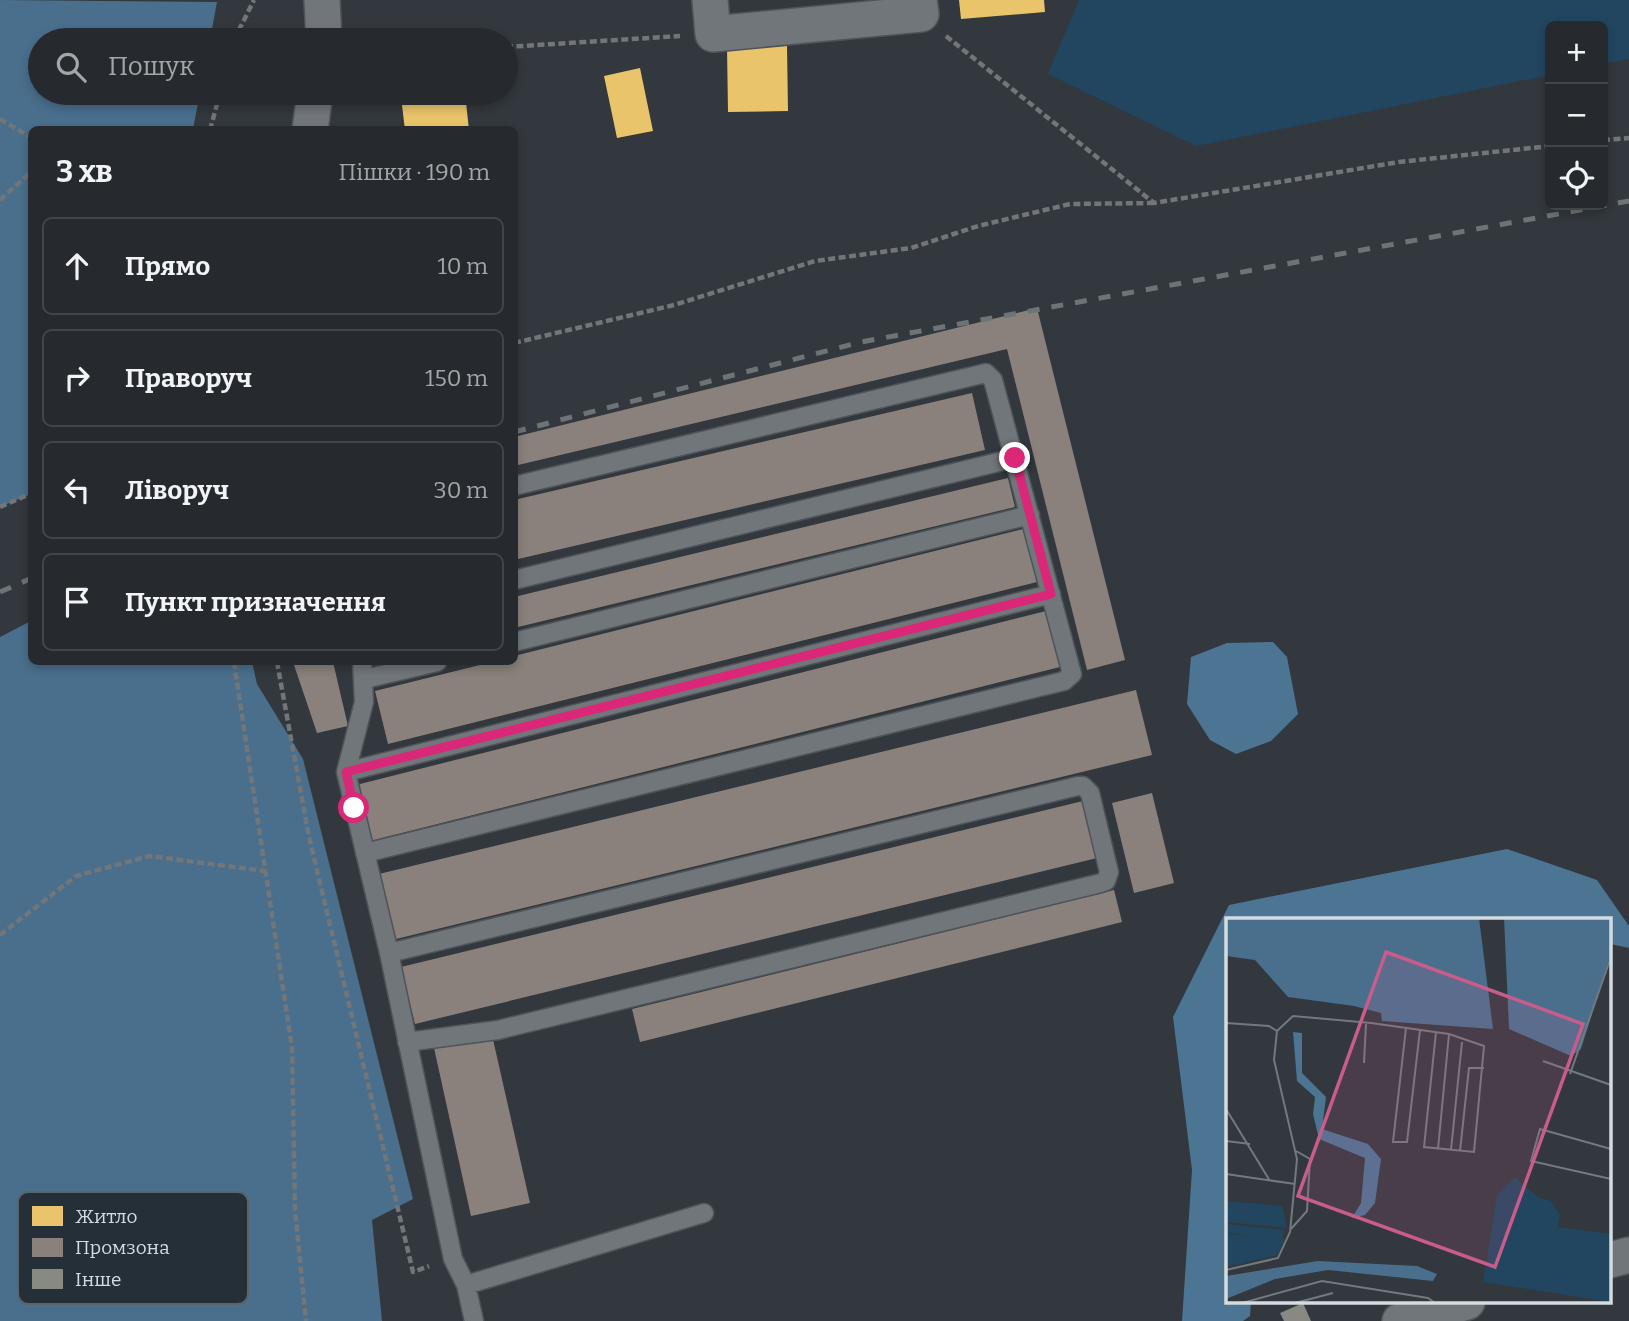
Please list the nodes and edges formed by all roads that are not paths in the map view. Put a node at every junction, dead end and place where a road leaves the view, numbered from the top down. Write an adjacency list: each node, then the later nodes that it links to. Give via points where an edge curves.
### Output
1 (322, 0): 4 (street)
2 (710, 0): 3 (street, via 713,34)
3 (920, 7)
4 (323, 28)
5 (313, 105): 6 (street)
6 (311, 126)
7 (1015, 458): 8 (lane, via 993,380 981,373); 9 (lane); 10 (lane)
8 (518, 485)
9 (1030, 515): 11 (lane); 12 (lane)
10 (518, 579)
11 (1051, 594): 15 (lane); 16 (lane, via 1072,669 1064,681)
12 (518, 641)
13 (410, 665): 14 (lane)
14 (364, 670): 15 (lane, via 364,702)
15 (346, 772): 16 (lane)
16 (365, 853): 17 (lane)
17 (389, 953): 18 (lane); 18 (lane, via 1078,786 1090,793 1109,872 1101,883 498,1030)
18 (408, 1042): 22 (lane, via 453,1259)
19 (704, 1213): 22 (lane)
20 (1629, 1255): 21 (street)
21 (1612, 1259)
22 (466, 1285): 24 (lane)
23 (1459, 1304): 25 (street)
24 (474, 1321)
25 (1400, 1321)

